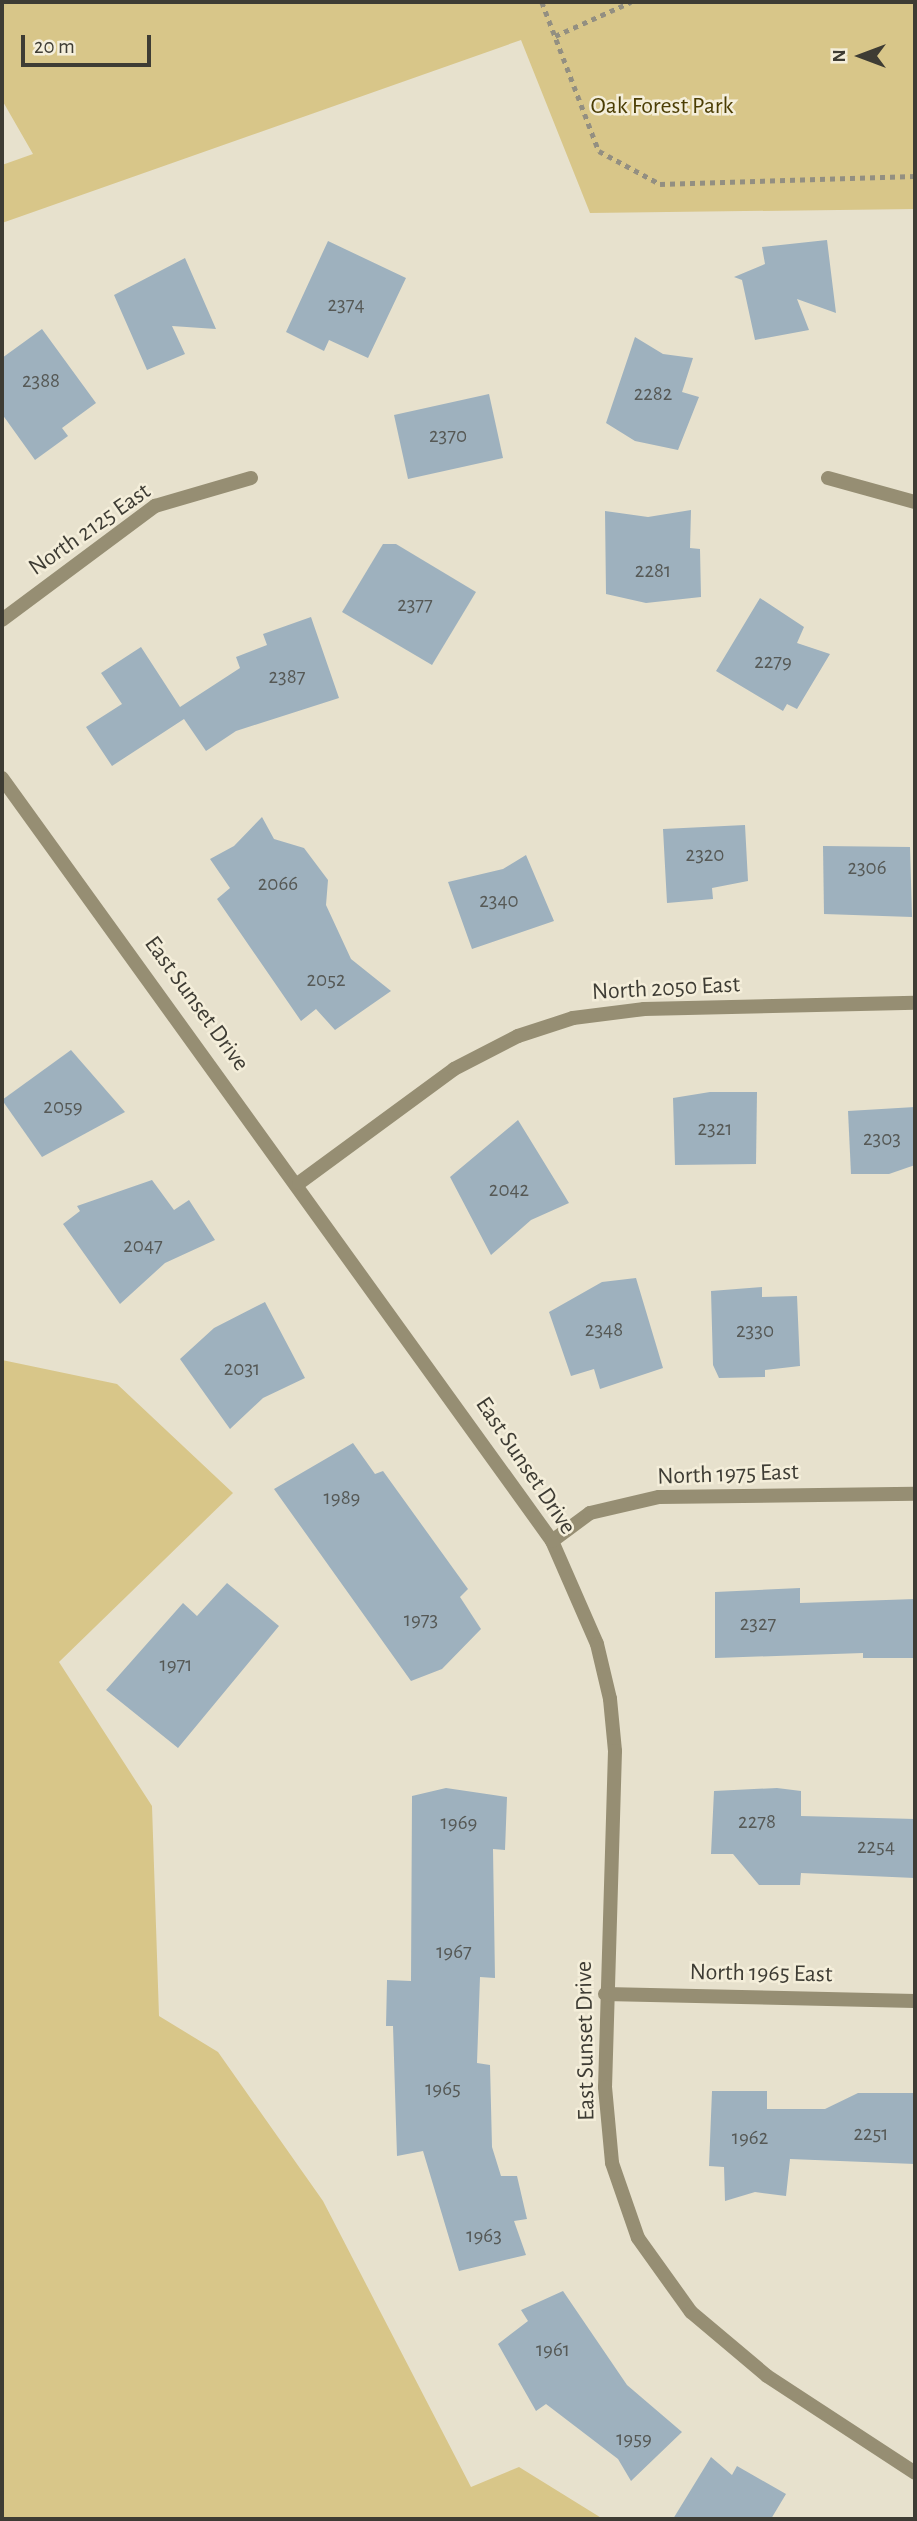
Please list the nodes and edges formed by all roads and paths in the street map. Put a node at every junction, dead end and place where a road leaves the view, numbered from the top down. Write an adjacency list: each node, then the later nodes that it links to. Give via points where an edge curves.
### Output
1 (542, 2): 3 (path)
2 (631, 2): 3 (path)
3 (555, 36): 4 (path, via 600,151 660,184)
4 (915, 176)
5 (251, 478): 8 (street, North 2125 East, via 155,506)
6 (828, 478): 7 (street)
7 (915, 502)
8 (2, 620)
9 (2, 778): 11 (street, East Sunset Drive)
10 (915, 1003): 11 (street, North 2050 East, via 644,1009 573,1018 518,1036 454,1069)
11 (299, 1183): 13 (street, East Sunset Drive)
12 (915, 1494): 13 (street, North 1975 East, via 659,1497 590,1513)
13 (552, 1541): 14 (street, East Sunset Drive, via 597,1644 610,1699 615,1751)
14 (605, 1994): 15 (street, North 1965 East); 16 (street, East Sunset Drive, via 612,2163 638,2238 691,2312 767,2376)
15 (915, 2001)
16 (915, 2473)

